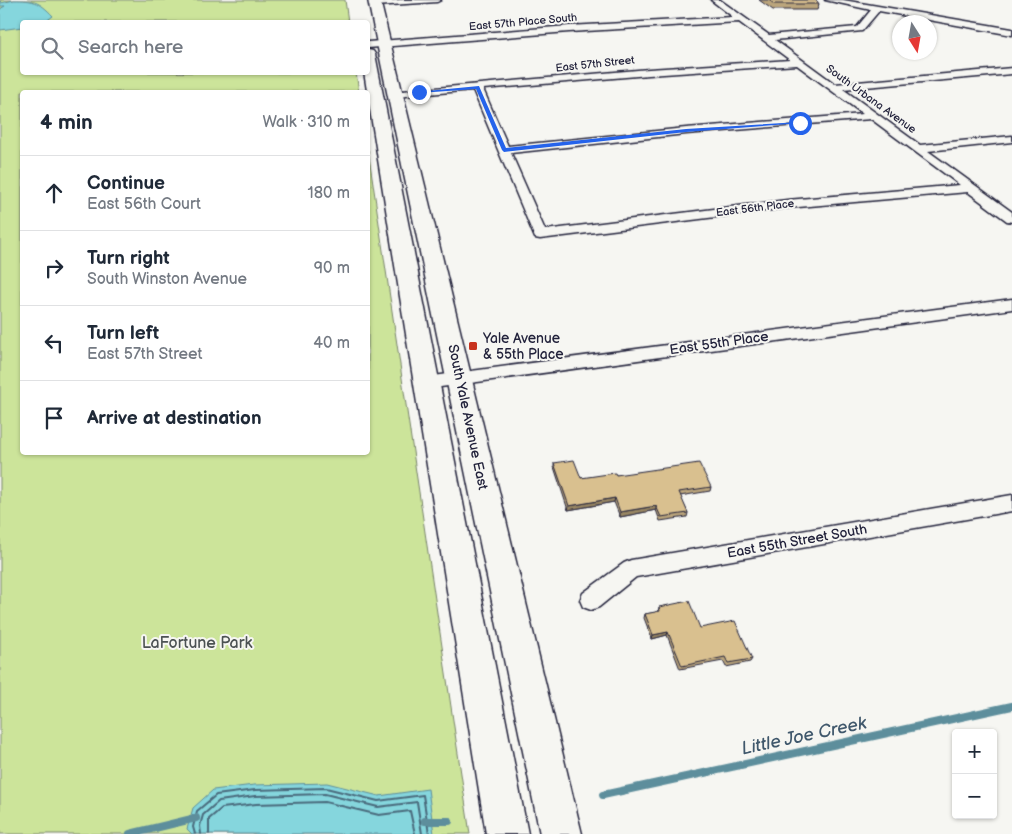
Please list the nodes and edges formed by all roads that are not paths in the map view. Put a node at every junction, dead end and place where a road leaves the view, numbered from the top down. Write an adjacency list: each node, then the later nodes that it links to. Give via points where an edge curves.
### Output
1 (437, 0): 4 (street)
2 (715, 0): 6 (street, South Urbana Avenue)
3 (829, 0): 5 (street)
4 (374, 2): 9 (main road, South Yale Avenue East)
5 (877, 8): 7 (street); 8 (street, via 859,29)
6 (740, 19): 8 (street, South Urbana Avenue); 9 (street, East 57th Place South)
7 (1012, 32)
8 (768, 38): 10 (street, South Urbana Avenue)
9 (376, 49): 14 (main road, South Yale Avenue East); 23 (main road, South Yale Avenue East)
10 (798, 62): 12 (street, East 57th Street); 13 (street, South Urbana Avenue)
11 (1012, 71): 13 (street)
12 (477, 87): 14 (street, East 57th Street); 18 (street)
13 (832, 87): 15 (street, South Urbana Avenue)
14 (395, 94): 22 (main road, South Yale Avenue East)
15 (872, 116): 17 (street, South Urbana Avenue); 18 (street)
16 (1012, 139): 17 (street)
17 (917, 149): 19 (street, South Urbana Avenue)
18 (504, 150): 19 (street, East 56th Place, via 540,235 787,204)
19 (970, 188): 20 (street, South Urbana Avenue)
20 (1012, 218)
21 (1012, 304): 22 (street, East 55th Place)
22 (459, 378): 23 (street, East 55th Place); 27 (main road, South Yale Avenue East)
23 (426, 383): 26 (main road, South Yale Avenue East)
24 (1012, 503): 25 (street, East 55th Street South, via 631,569)
25 (591, 600)
26 (506, 834)
27 (561, 834)

